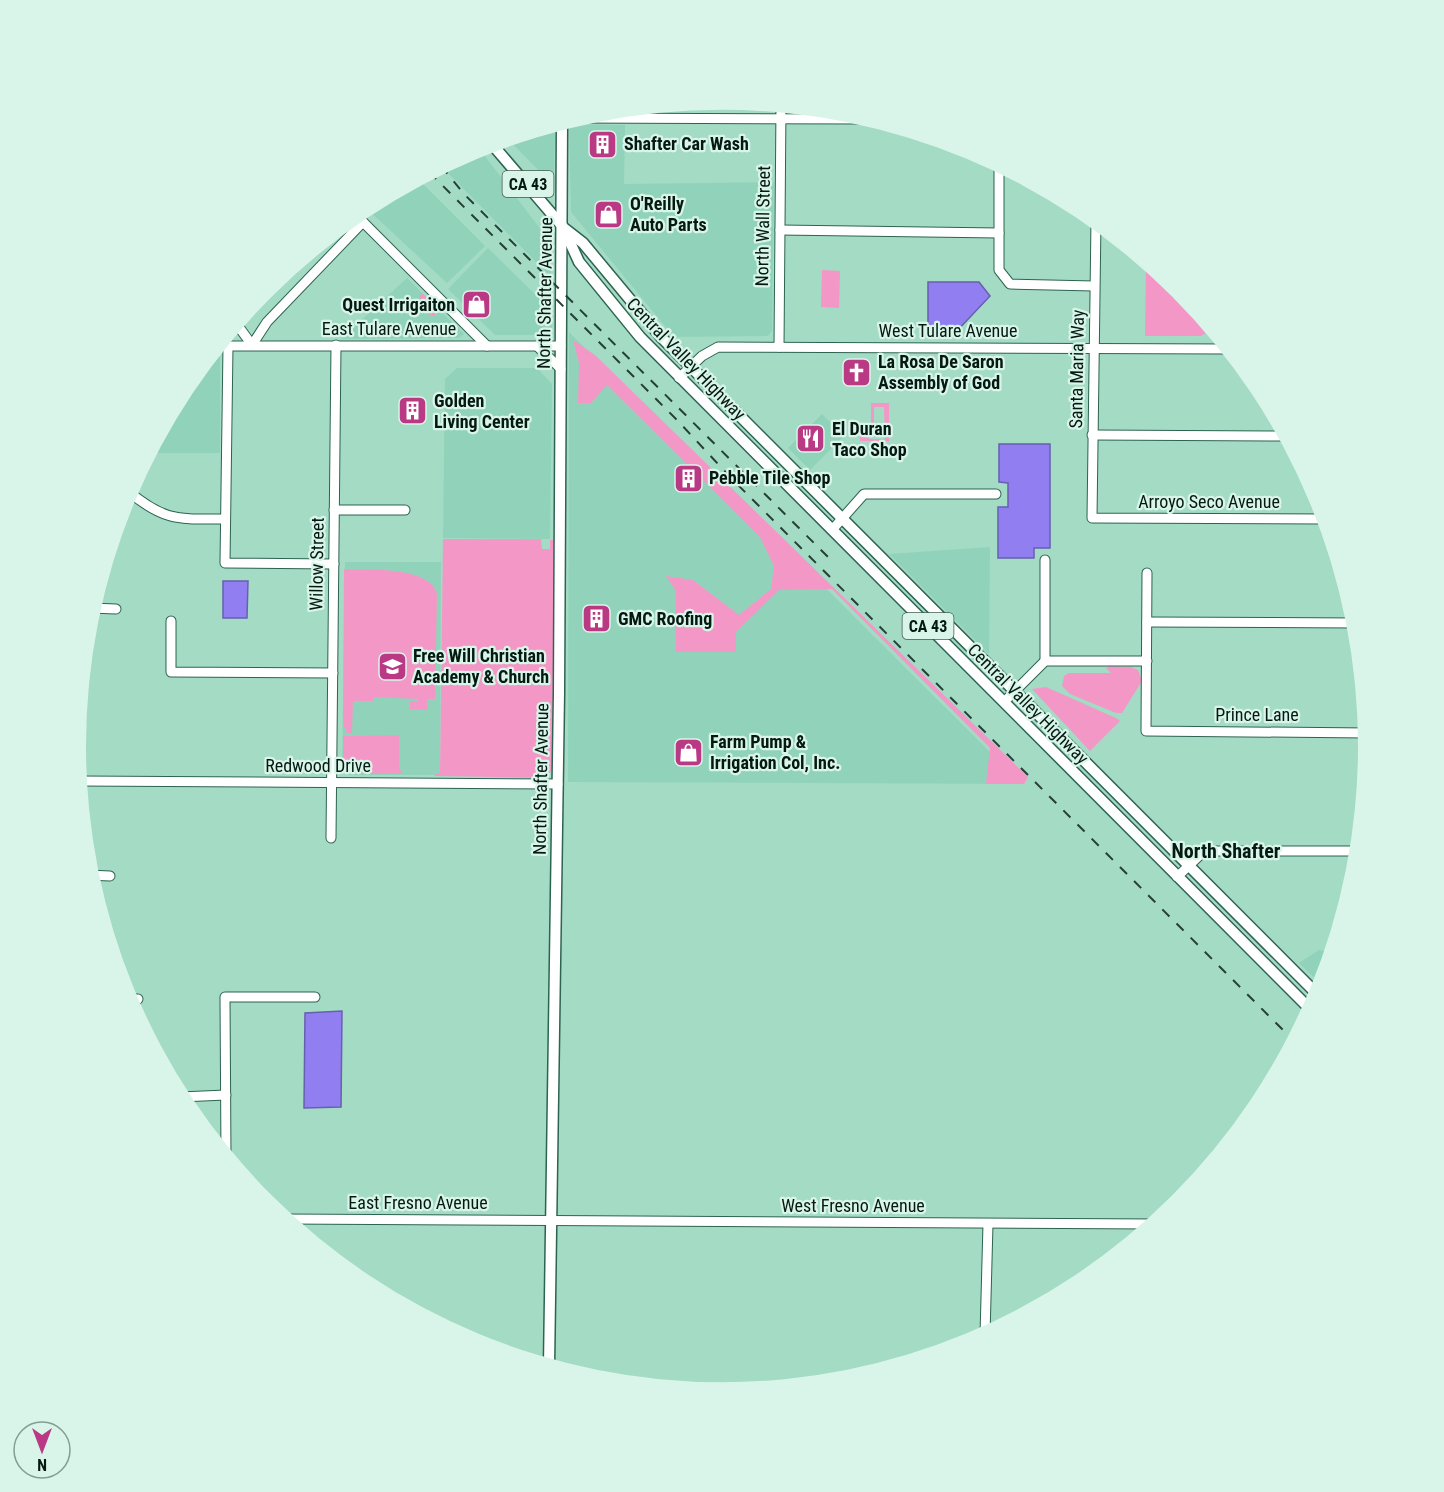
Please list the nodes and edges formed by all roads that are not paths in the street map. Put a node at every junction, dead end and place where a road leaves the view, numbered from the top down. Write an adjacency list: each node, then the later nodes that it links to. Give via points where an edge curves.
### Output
1 (781, 113): 3 (street, North Wall Street)
2 (621, 118): 3 (street)
3 (781, 118): 4 (street); 10 (street, North Wall Street)
4 (825, 118)
5 (562, 130): 9 (main road, North Shafter Avenue)
6 (497, 151): 9 (main road, Central Valley Highway / CA 43)
7 (999, 173): 12 (street)
8 (363, 222): 15 (street, via 267,322); 19 (street)
9 (563, 227): 21 (main road, North Shafter Avenue); 24 (main road, Central Valley Highway / CA 43, via 583,243 636,310); 26 (main road, Central Valley Highway / CA 43, via 579,262 625,321)
10 (780, 230): 12 (street); 22 (street, North Wall Street)
11 (1096, 231): 13 (street, Santa Maria Way)
12 (999, 233): 13 (street, via 999,270 1010,284)
13 (1094, 286): 23 (street, Santa Maria Way)
14 (240, 329): 15 (street)
15 (252, 345): 16 (street, East Tulare Avenue); 18 (street, East Tulare Avenue)
16 (336, 345): 19 (street, East Tulare Avenue); 31 (street, Willow Street)
17 (1216, 345): 23 (street, West Tulare Avenue)
18 (228, 346): 34 (street)
19 (487, 346): 20 (street, East Tulare Avenue)
20 (537, 346): 21 (street, East Tulare Avenue); 25 (street)
21 (561, 346): 25 (main road, North Shafter Avenue)
22 (778, 347): 23 (street, West Tulare Avenue); 24 (street, West Tulare Avenue, via 718,347)
23 (1092, 348): 27 (street, Santa Maria Way)
24 (690, 366): 26 (street, West Tulare Avenue); 36 (main road, Central Valley Highway / CA 43)
25 (561, 369): 54 (main road, North Shafter Avenue)
26 (679, 378): 37 (main road, Central Valley Highway / CA 43)
27 (1092, 435): 28 (street); 33 (street, Santa Maria Way)
28 (1277, 436)
29 (996, 494): 36 (street, via 864,494)
30 (136, 498): 34 (street, via 151,510 181,519)
31 (334, 510): 32 (street); 39 (street, Willow Street)
32 (405, 510)
33 (1092, 518): 35 (street, Arroyo Seco Avenue)
34 (225, 519): 39 (street, via 225,563)
35 (1317, 519)
36 (843, 520): 37 (street); 49 (main road, Central Valley Highway / CA 43)
37 (832, 530): 50 (main road, Central Valley Highway / CA 43)
38 (1045, 560): 46 (street)
39 (334, 564): 48 (street, Willow Street)
40 (1147, 573): 44 (street)
41 (101, 608): 42 (street)
42 (116, 609)
43 (171, 621): 48 (street, via 171,672)
44 (1147, 622): 45 (street); 47 (street)
45 (1346, 623)
46 (1044, 661): 47 (street); 49 (street)
47 (1147, 661): 51 (street, Prince Lane, via 1146,731)
48 (333, 673): 53 (street, Willow Street)
49 (1014, 691): 50 (street); 57 (main road, Central Valley Highway / CA 43)
50 (1004, 702): 60 (main road, Central Valley Highway / CA 43)
51 (1358, 733)
52 (87, 781): 53 (street, Redwood Drive)
53 (332, 782): 54 (street, Redwood Drive); 55 (street, Willow Street)
54 (558, 784): 68 (main road, North Shafter Avenue)
55 (331, 838)
56 (1349, 851): 57 (street, via 1215,851 1200,855)
57 (1188, 865): 60 (street); 61 (main road, Central Valley Highway / CA 43)
58 (99, 876): 59 (street)
59 (110, 876)
60 (1177, 877): 63 (main road, Central Valley Highway / CA 43)
61 (1311, 988)
62 (315, 998): 64 (street, via 225,997)
63 (1304, 1003)
64 (226, 1095): 65 (street); 66 (street)
65 (191, 1097)
66 (226, 1144)
67 (296, 1219): 68 (street, East Fresno Avenue)
68 (551, 1220): 69 (street, West Fresno Avenue); 72 (main road, North Shafter Avenue)
69 (988, 1224): 70 (street, West Fresno Avenue); 71 (street)
70 (1143, 1224)
71 (985, 1325)
72 (549, 1359)

